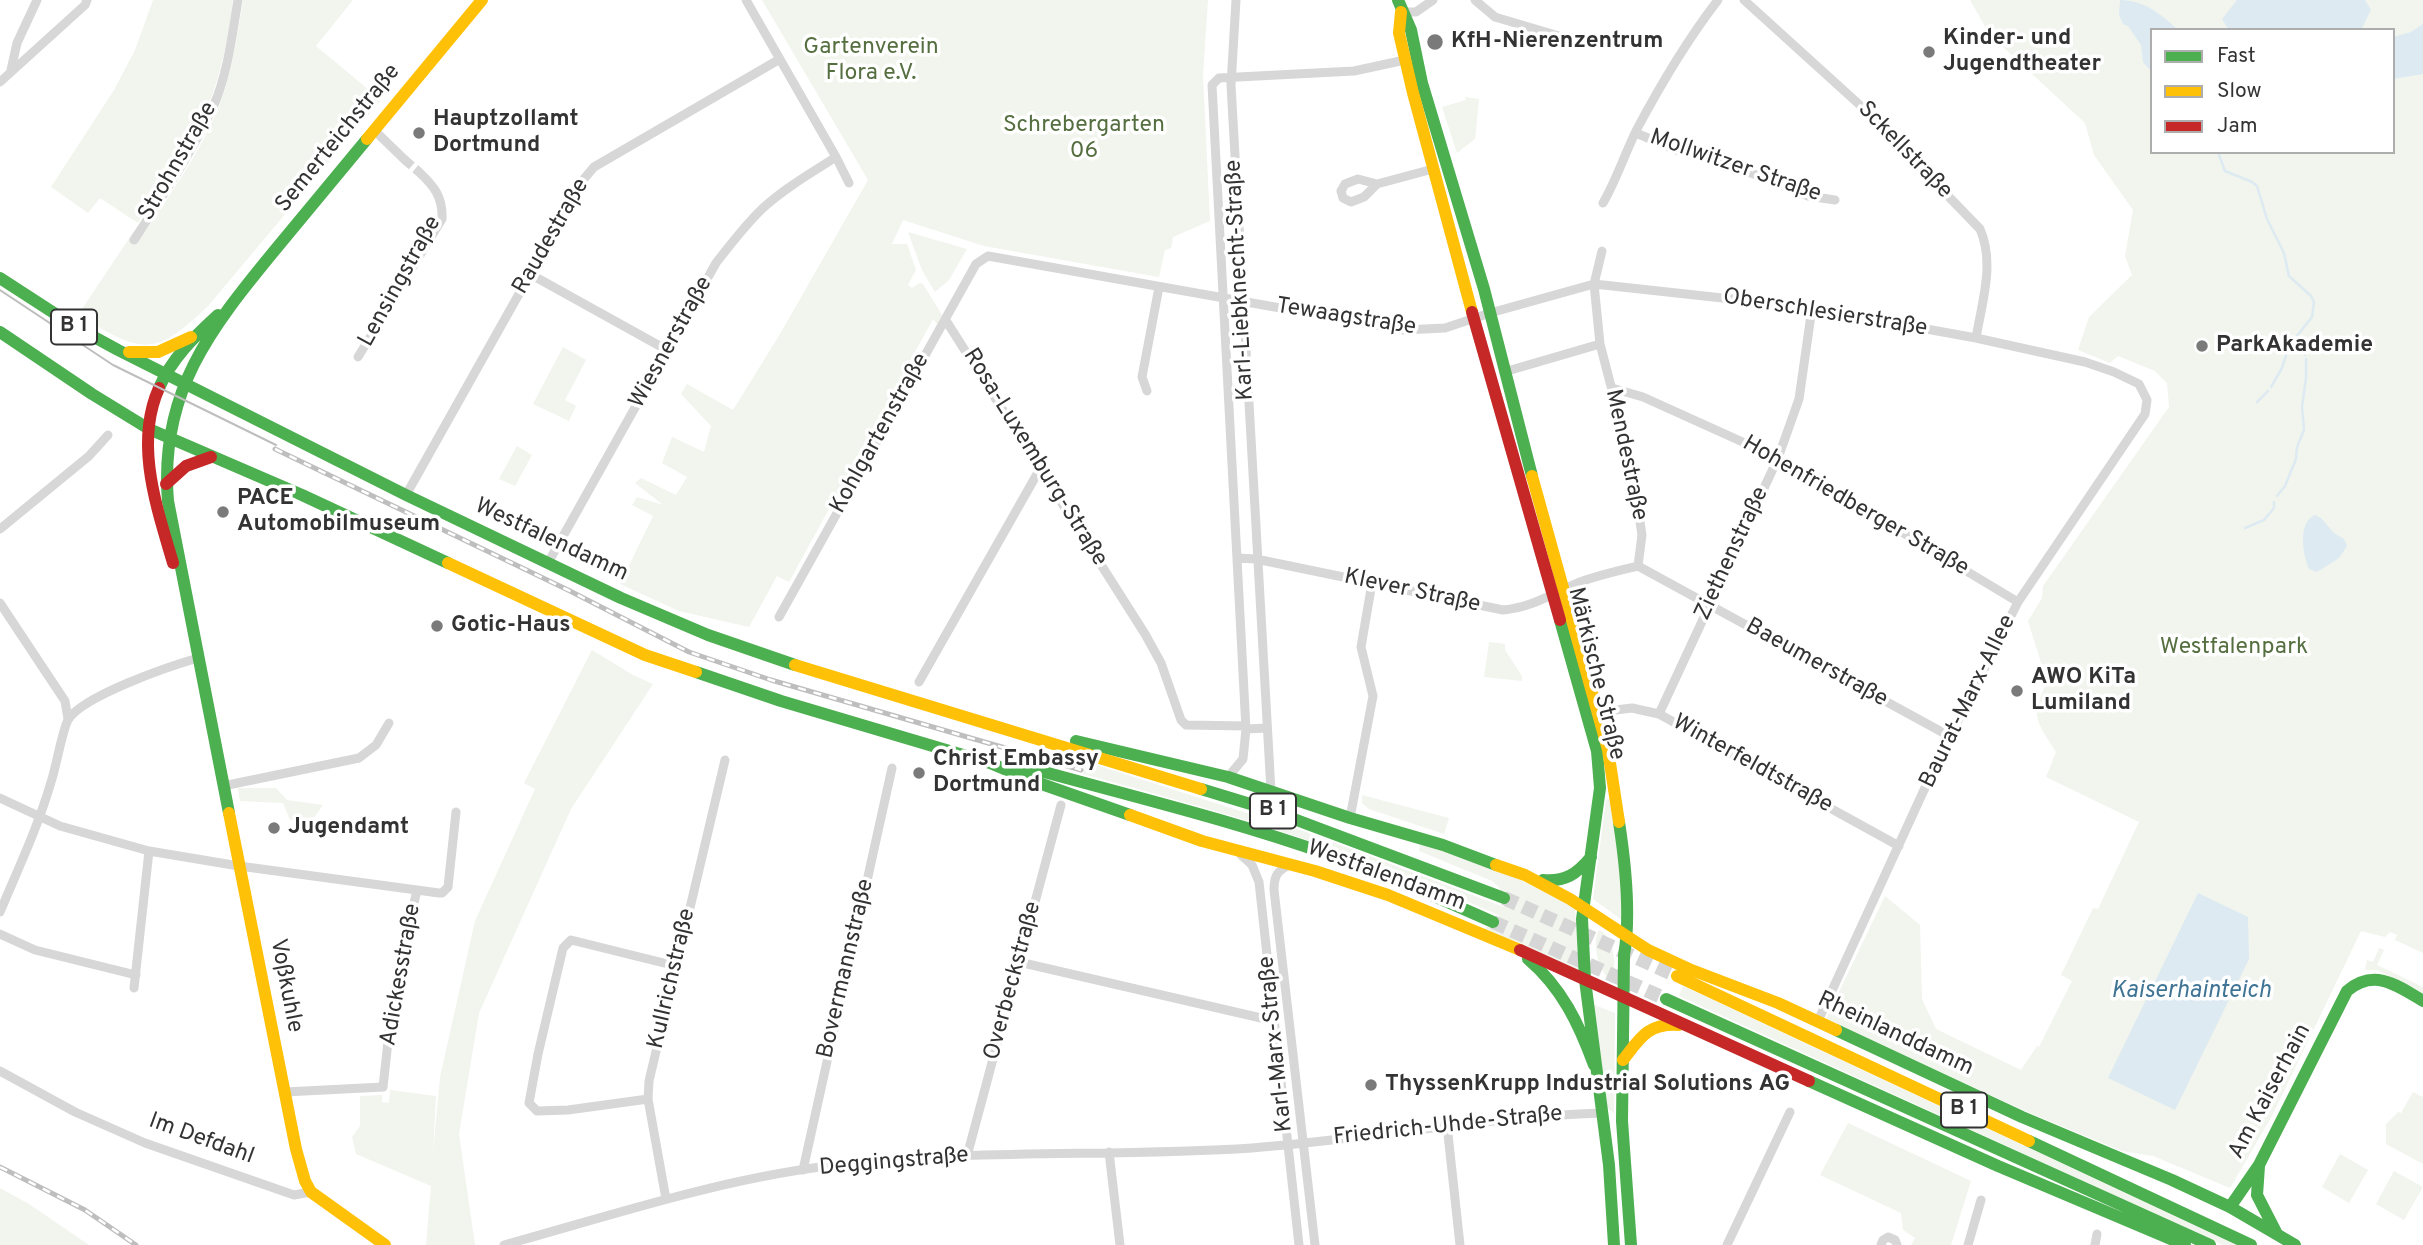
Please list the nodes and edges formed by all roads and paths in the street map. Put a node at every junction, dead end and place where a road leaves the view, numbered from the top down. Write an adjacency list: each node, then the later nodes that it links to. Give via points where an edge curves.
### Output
1 (37, 0): 16 (street)
2 (87, 0): 16 (street)
3 (239, 0): 29 (street, Strohnstraße, via 214,104)
4 (482, 0): 19 (main road, Semerteichstraße)
5 (746, 0): 13 (street)
6 (1236, 0): 17 (street, Karl-Liebknecht-Straße)
7 (1433, 0): 11 (street, via 1416,12)
8 (1475, 0): 12 (street, via 1495,17)
9 (1718, 0): 20 (street, via 1690,36)
10 (1744, 0): 45 (street, Sckellstraße, via 1862,107 1980,229 1988,262)
11 (1399, 6): 14 (main road, Märkische Straße); 40 (main road, Märkische Straße, via 1411,30 1425,94)
12 (1579, 42)
13 (780, 59): 21 (street); 32 (street, Raudestraße, via 594,167)
14 (1405, 60): 17 (street, via 1354,71); 23 (main road, Märkische Straße)
15 (0, 63): 16 (street)
16 (10, 71): 18 (street)
17 (1231, 77): 36 (street, Karl-Liebknecht-Straße, via 1212,85); 37 (street, Karl-Liebknecht-Straße)
18 (0, 82)
19 (374, 130): 22 (street); 38 (main road, Semerteichstraße)
20 (1636, 133): 27 (street, Mollwitzer Straße, via 1808,196); 28 (street)
21 (836, 157): 25 (street); 47 (street, Wiesnerstraße, via 787,189 740,233 716,263)
22 (405, 160)
23 (1433, 169): 26 (street); 42 (main road, Märkische Straße)
24 (419, 172): 49 (street, Lensingstraße, via 439,195 442,219)
25 (849, 183)
26 (1377, 184)
27 (1835, 200)
28 (1604, 203)
29 (134, 240)
30 (1602, 251): 34 (street, Mendestraße)
31 (988, 256): 35 (street, Tewaagstraße); 41 (street, Kohlgartenstraße, via 976,264)
32 (530, 274): 47 (street); 63 (street, Raudestraße)
33 (0, 278): 48 (main road, Westfalendamm / B 1)
34 (1594, 284): 39 (street, Oberschlesierstraße); 40 (street, Oberschlesierstraße); 46 (street, Mendestraße)
35 (1159, 287): 36 (street, Tewaagstraße); 54 (street, via 1142,377)
36 (1222, 299): 37 (street, Tewaagstraße); 65 (street, Karl-Liebknecht-Straße)
37 (1242, 302): 42 (street, Tewaagstraße, via 1405,330 1445,328); 66 (street, Karl-Liebknecht-Straße)
38 (229, 306): 44 (main road, Semerteichstraße); 52 (main road, Semerteichstraße)
39 (1812, 308): 45 (street, Oberschlesierstraße); 60 (street, Ziethenstraße, via 1799,400)
40 (1490, 313): 42 (street, Tewaagstraße); 50 (main road, Märkische Straße)
41 (945, 319): 61 (street, Rosa-Luxemburg-Straße); 75 (street, Kohlgartenstraße)
42 (1474, 319): 70 (main road, Märkische Straße)
43 (0, 332): 56 (main road, Westfalendamm / B 1)
44 (191, 337): 48 (main road, via 158,352); 51 (main road, Semerteichstraße)
45 (1976, 338): 55 (street, Oberschlesierstraße, via 2114,372 2139,384)
46 (1600, 344): 50 (street); 53 (street, Mendestraße)
47 (667, 350): 67 (street, Wiesnerstraße)
48 (118, 351): 51 (main road, Westfalendamm / B 1)
49 (358, 357)
50 (1504, 372): 70 (main road, Märkische Straße)
51 (164, 373): 52 (main road, Westfalendamm / B 1); 56 (main road, Semerteichstraße)
52 (184, 383): 58 (main road, Semerteichstraße); 63 (main road, Westfalendamm / B 1)
53 (1612, 388): 60 (street, Hohenfriedberger Straße, via 1643,397); 68 (street, Mendestraße, via 1631,463 1642,536)
54 (1147, 391)
55 (2147, 400): 72 (street, Baurat-Marx-Allee, via 2145,414)
56 (149, 429): 58 (main road, Westfalendamm / B 1); 71 (main road, Voßkuhle, via 148,462 155,502)
57 (108, 435): 64 (street)
58 (168, 438): 59 (main road, Westfalendamm / B 1); 62 (main road, Voßkuhle)
59 (211, 457): 62 (main road, via 191,460); 87 (main road, Westfalendamm / B 1, via 645,655 780,701)
60 (1777, 458): 72 (street, Hohenfriedberger Straße); 74 (street, Ziethenstraße)
61 (1041, 467): 77 (street); 82 (street, Rosa-Luxemburg-Straße, via 1160,663 1181,720 1186,725)
62 (166, 484): 71 (main road, Voßkuhle)
63 (406, 495): 67 (main road, Westfalendamm / B 1)
64 (0, 529)
65 (1237, 558): 66 (street); 82 (street, Karl-Liebknecht-Straße)
66 (1256, 559): 69 (street, Klever Straße); 83 (street, Karl-Liebknecht-Straße)
67 (548, 563): 85 (main road, Westfalendamm / B 1, via 671,620 794,665)
68 (1638, 566): 70 (street); 74 (street, Baeumerstraße)
69 (1372, 583): 70 (street, Klever Straße, via 1503,610); 96 (street, via 1362,647 1373,696)
70 (1560, 592): 78 (main road, Märkische Straße); 100 (main road, Märkische Straße, via 1597,751 1600,788)
71 (186, 601): 76 (main road, Voßkuhle)
72 (2018, 602): 84 (street, Baurat-Marx-Allee)
73 (0, 603): 80 (street, via 65,701)
74 (1710, 606): 79 (street, Ziethenstraße); 84 (street, Baeumerstraße)
75 (779, 617)
76 (198, 658): 80 (street, via 139,678); 90 (main road, Voßkuhle)
77 (919, 682)
78 (1599, 712): 79 (street, Winterfeldtstraße, via 1632,708); 110 (main road, Märkische Straße, via 1623,848)
79 (1659, 714): 97 (street, Winterfeldtstraße)
80 (68, 719): 95 (street)
81 (389, 723): 90 (street, via 376,745 359,758)
82 (1246, 727): 83 (street); 89 (street, Karl-Liebknecht-Straße, via 1243,760)
83 (1267, 728): 91 (street, Karl-Liebknecht-Straße)
84 (1951, 737): 97 (street, Baurat-Marx-Allee)
85 (1037, 738): 89 (main road, Westfalendamm, via 1059,737); 105 (main road, Westfalendamm / B 1, via 1281,814)
86 (725, 760): 113 (street, Kullrichstraße)
87 (990, 763): 99 (main road, Westfalendamm); 108 (main road, Westfalendamm, via 1037,770 1246,827 1402,882)
88 (892, 768): 137 (street, Bovermannstraße)
89 (1228, 778): 91 (main road, Westfalendamm)
90 (223, 786): 102 (main road, Voßkuhle)
91 (1271, 791): 96 (main road, Westfalendamm)
92 (0, 798): 95 (street)
93 (1060, 805): 112 (street, Overbeckstraße)
94 (456, 812): 104 (street, via 448,887 442,893)
95 (39, 817): 98 (street); 107 (street)
96 (1350, 818): 103 (main road, Westfalendamm, via 1467,852)
97 (1899, 846): 122 (street, Baurat-Marx-Allee)
98 (149, 851): 102 (street); 114 (street)
99 (1237, 852): 101 (main road, Westfalendamm); 121 (street, Karl-Marx-Straße, via 1252,865 1259,882)
100 (1591, 857): 103 (main road, via 1577,874 1563,881); 106 (main road, Märkische Straße)
101 (1290, 865): 111 (main road, Westfalendamm, via 1369,888); 133 (street, Karl-Marx-Straße, via 1279,869 1274,882)
102 (239, 866): 104 (street); 127 (main road, Voßkuhle)
103 (1534, 879): 106 (main road, Westfalendamm)
104 (417, 890): 127 (street, Adickesstraße, via 393,996 383,1087)
105 (1504, 898)
106 (1585, 908): 110 (main road, Rheinlanddamm); 116 (main road, Märkische Straße)
107 (0, 912)
108 (1493, 922)
109 (0, 934): 114 (street, via 35,950)
110 (1628, 938): 118 (main road, Märkische Straße); 122 (main road, Rheinlanddamm, via 1671,961)
111 (1513, 947): 116 (main road, Westfalendamm); 125 (main road, via 1559,989)
112 (1019, 962): 121 (street); 135 (street, Overbeckstraße)
113 (676, 965): 128 (street, Kullrichstraße); 128 (street, via 571,940 563,948 529,1103 537,1111 568,1110)
114 (136, 975): 117 (street)
115 (1677, 976): 159 (main road, Rheinlanddamm / B 1)
116 (1585, 980): 118 (main road, Westfalendamm); 125 (main road, Märkische Straße)
117 (134, 988)
118 (1625, 998): 123 (main road); 124 (main road, Märkische Straße)
119 (1666, 999): 158 (main road, B 1)
120 (2423, 1002): 136 (main road, Am Kaiserhain, via 2380,979 2353,984)
121 (1274, 1021): 133 (street, Karl-Marx-Straße)
122 (1818, 1021): 141 (main road, Rheinlanddamm, via 2010,1112)
123 (1699, 1031): 124 (main road, via 1676,1024 1655,1025); 157 (main road)
124 (1623, 1060): 131 (main road, Märkische Straße)
125 (1594, 1065): 130 (main road, Märkische Straße)
126 (0, 1071): 138 (street, Im Defdahl, via 145,1143 294,1195)
127 (285, 1092): 138 (main road, Voßkuhle, via 296,1149)
128 (648, 1099): 139 (street, Kullrichstraße)
129 (1790, 1112): 152 (street)
130 (1602, 1113): 131 (main road); 132 (street, Friedrich-Uhde-Straße); 150 (main road, Märkische Straße)
131 (1622, 1121): 151 (main road, Märkische Straße)
132 (1447, 1125): 133 (street, Friedrich-Uhde-Straße); 149 (street)
133 (1295, 1144): 134 (street, Deggingstraße); 147 (street, Karl-Marx-Straße); 148 (street, Karl-Marx-Straße)
134 (1109, 1152): 135 (street, Deggingstraße); 146 (street)
135 (967, 1156): 137 (street, Deggingstraße)
136 (2259, 1165): 141 (main road, Am Kaiserhain); 143 (main road, via 2257,1195)
137 (803, 1170): 139 (street, Deggingstraße)
138 (311, 1192): 144 (main road)
139 (666, 1199): 145 (street, Deggingstraße)
140 (1981, 1200): 155 (street)
141 (2230, 1207): 143 (main road, Rheinlanddamm)
142 (2097, 1234): 156 (street)
143 (2277, 1234): 160 (main road, Rheinlanddamm)
144 (385, 1244)
145 (504, 1245)
146 (1120, 1245)
147 (1299, 1245)
148 (1315, 1245)
149 (1460, 1245)
150 (1614, 1245)
151 (1630, 1245)
152 (1727, 1245)
153 (1881, 1245): 154 (street, via 1888,1237)
154 (1897, 1245)
155 (1968, 1245)
156 (2095, 1245)
157 (2185, 1245)
158 (2210, 1245)
159 (2251, 1245)
160 (2295, 1245)

